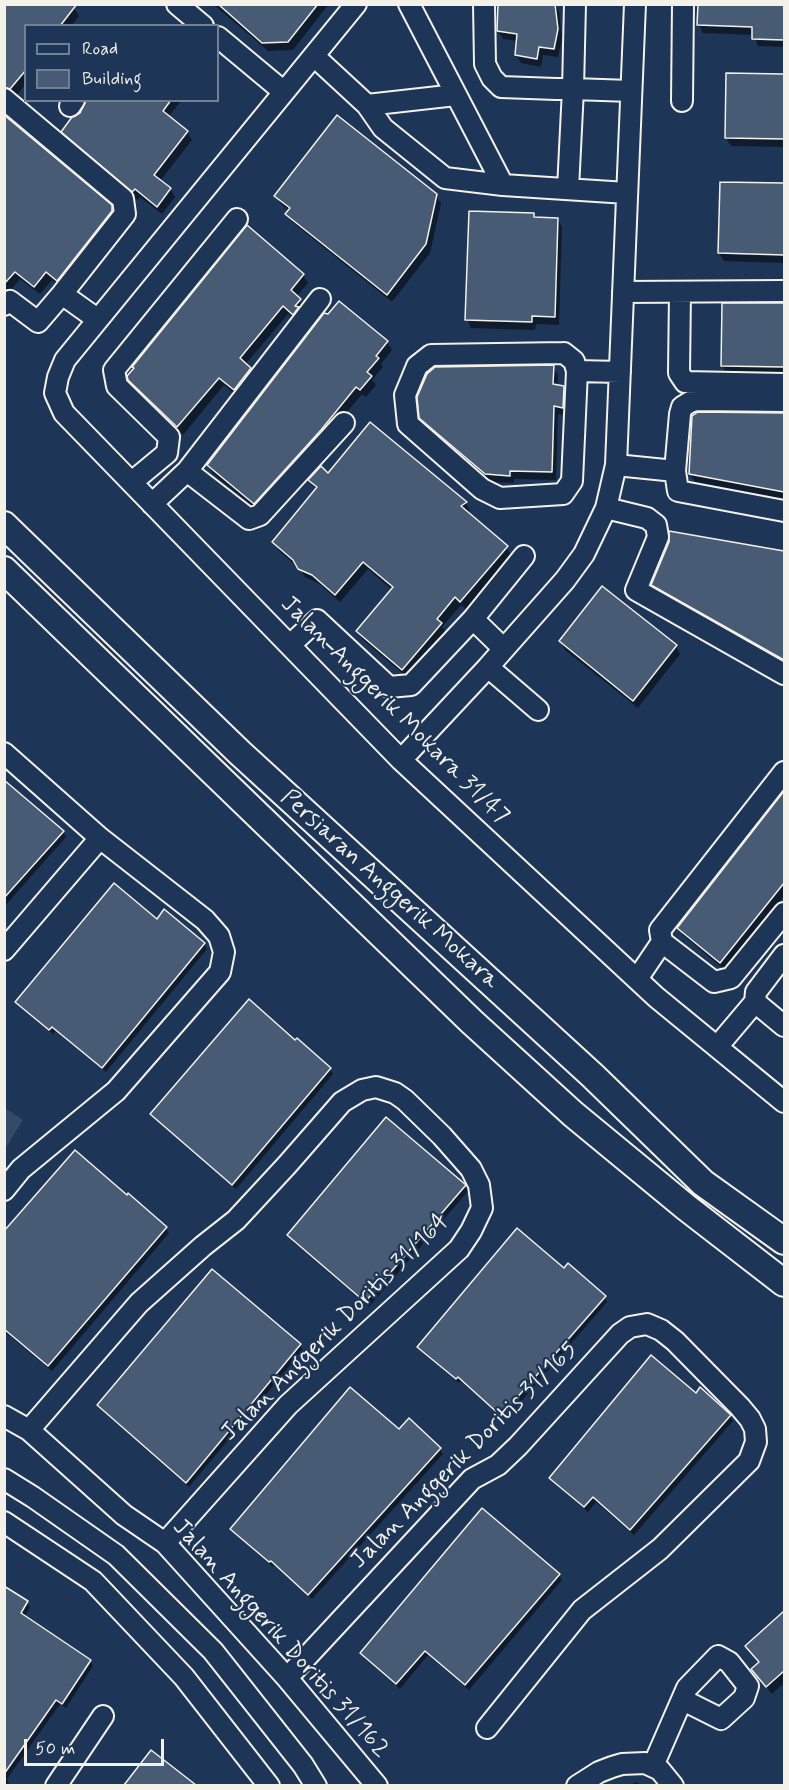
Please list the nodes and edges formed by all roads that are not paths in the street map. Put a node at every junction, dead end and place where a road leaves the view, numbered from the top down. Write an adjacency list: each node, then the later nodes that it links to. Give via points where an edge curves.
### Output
1 (356, 4): 10 (street, Jalan Anggerik Mokara 31/47)
2 (409, 4): 14 (street)
3 (484, 4): 11 (street, via 485,64 501,87)
4 (575, 4): 11 (street)
5 (635, 4): 13 (street)
6 (683, 4): 16 (street)
7 (180, 14): 8 (street)
8 (199, 24)
9 (219, 39): 12 (street)
10 (314, 56): 12 (street, Jalan Anggerik Mokara 31/47); 17 (street)
11 (573, 89): 13 (street); 19 (street)
12 (284, 92): 28 (street, Jalan Anggerik Mokara 31/47)
13 (631, 92): 20 (street)
14 (456, 94): 17 (street); 18 (street)
15 (4, 99): 25 (street, via 123,199 125,214)
16 (682, 101)
17 (367, 105): 18 (street, via 383,128 445,178)
18 (502, 186): 19 (street)
19 (568, 189): 20 (street)
20 (627, 193): 23 (street)
21 (237, 219): 37 (street, via 114,370 117,386 169,437 167,453)
22 (784, 291): 24 (street)
23 (623, 292): 24 (street); 30 (street)
24 (680, 292): 31 (street, via 680,373 686,382)
25 (63, 294): 27 (street, via 38,322 10,301); 28 (street)
26 (320, 298): 35 (street)
27 (4, 305)
28 (97, 319): 37 (street, Jalan Anggerik Mokara 31/47, via 65,360 55,393 64,413)
29 (576, 371): 29 (street, via 572,481 563,494 500,498 482,489 408,424 405,395 417,366 431,355 564,353 574,361); 30 (street)
30 (620, 372): 34 (street)
31 (784, 384)
32 (784, 401): 36 (street, via 696,400 682,407)
33 (344, 423): 35 (street, via 260,515 249,519)
34 (616, 465): 36 (street); 39 (street)
35 (187, 471): 38 (street)
36 (675, 471): 40 (street, via 678,491)
37 (132, 482): 38 (street, Jalan Anggerik Mokara 31/47)
38 (152, 504): 45 (street, Jalan Anggerik Mokara 31/47)
39 (606, 508): 46 (street, via 584,554); 48 (street, via 647,518 656,525 658,537 636,590)
40 (784, 511)
41 (4, 525): 64 (main road, Persiaran Anggerik Mokara, via 240,753 704,1182)
42 (524, 556): 44 (street)
43 (4, 570): 65 (main road, Persiaran Anggerik Mokara, via 489,1038 573,1114)
44 (473, 619): 45 (street, via 411,685 389,687 317,620); 46 (street)
45 (290, 645): 51 (street, Jalan Anggerik Mokara 31/47)
46 (504, 649): 47 (street)
47 (488, 667): 49 (street); 51 (street)
48 (784, 674)
49 (538, 710)
50 (4, 753): 53 (street)
51 (401, 760): 58 (street, Jalan Anggerik Mokara 31/47)
52 (784, 772): 55 (street, via 660,930)
53 (100, 838): 56 (street); 63 (street, via 206,920 219,936 224,952 220,972 116,1090 21,1169)
54 (784, 913): 55 (street, via 731,978 714,982)
55 (662, 942): 58 (street)
56 (4, 950)
57 (784, 955): 59 (street, via 756,992)
58 (637, 979): 61 (street, Jalan Anggerik Mokara 31/47)
59 (754, 1002): 60 (street); 61 (street)
60 (784, 1026)
61 (717, 1047): 62 (street, Jalan Anggerik Mokara 31/47)
62 (784, 1102)
63 (4, 1190)
64 (784, 1241)
65 (784, 1283)
66 (4, 1416): 67 (street, Jalan Anggerik Doritis 31/162)
67 (29, 1430): 70 (street, Jalan Anggerik Doritis 31/162, via 124,1515); 70 (street, Jalan Anggerik Doritis 31/164, via 139,1303 236,1220 342,1102 376,1087 405,1100 471,1169 479,1185 482,1208 471,1231 459,1249 288,1405)
68 (4, 1479): 78 (street, via 116,1555 213,1652)
69 (4, 1522): 77 (street, via 93,1581 184,1677)
70 (165, 1543): 71 (street, Jalan Anggerik Doritis 31/162)
71 (287, 1678): 74 (street, Jalan Anggerik Doritis 31/165, via 472,1479 498,1465 518,1446 620,1334 630,1327 647,1324 675,1341 750,1419 756,1442 749,1461 660,1549 582,1610); 79 (street, Jalan Anggerik Doritis 31/162)
72 (683, 1700): 75 (street)
73 (103, 1716): 76 (street)
74 (487, 1728)
75 (653, 1766): 80 (street, via 622,1764); 81 (street)
76 (56, 1785)
77 (268, 1785)
78 (316, 1785)
79 (377, 1785)
80 (578, 1785)
81 (674, 1785)

